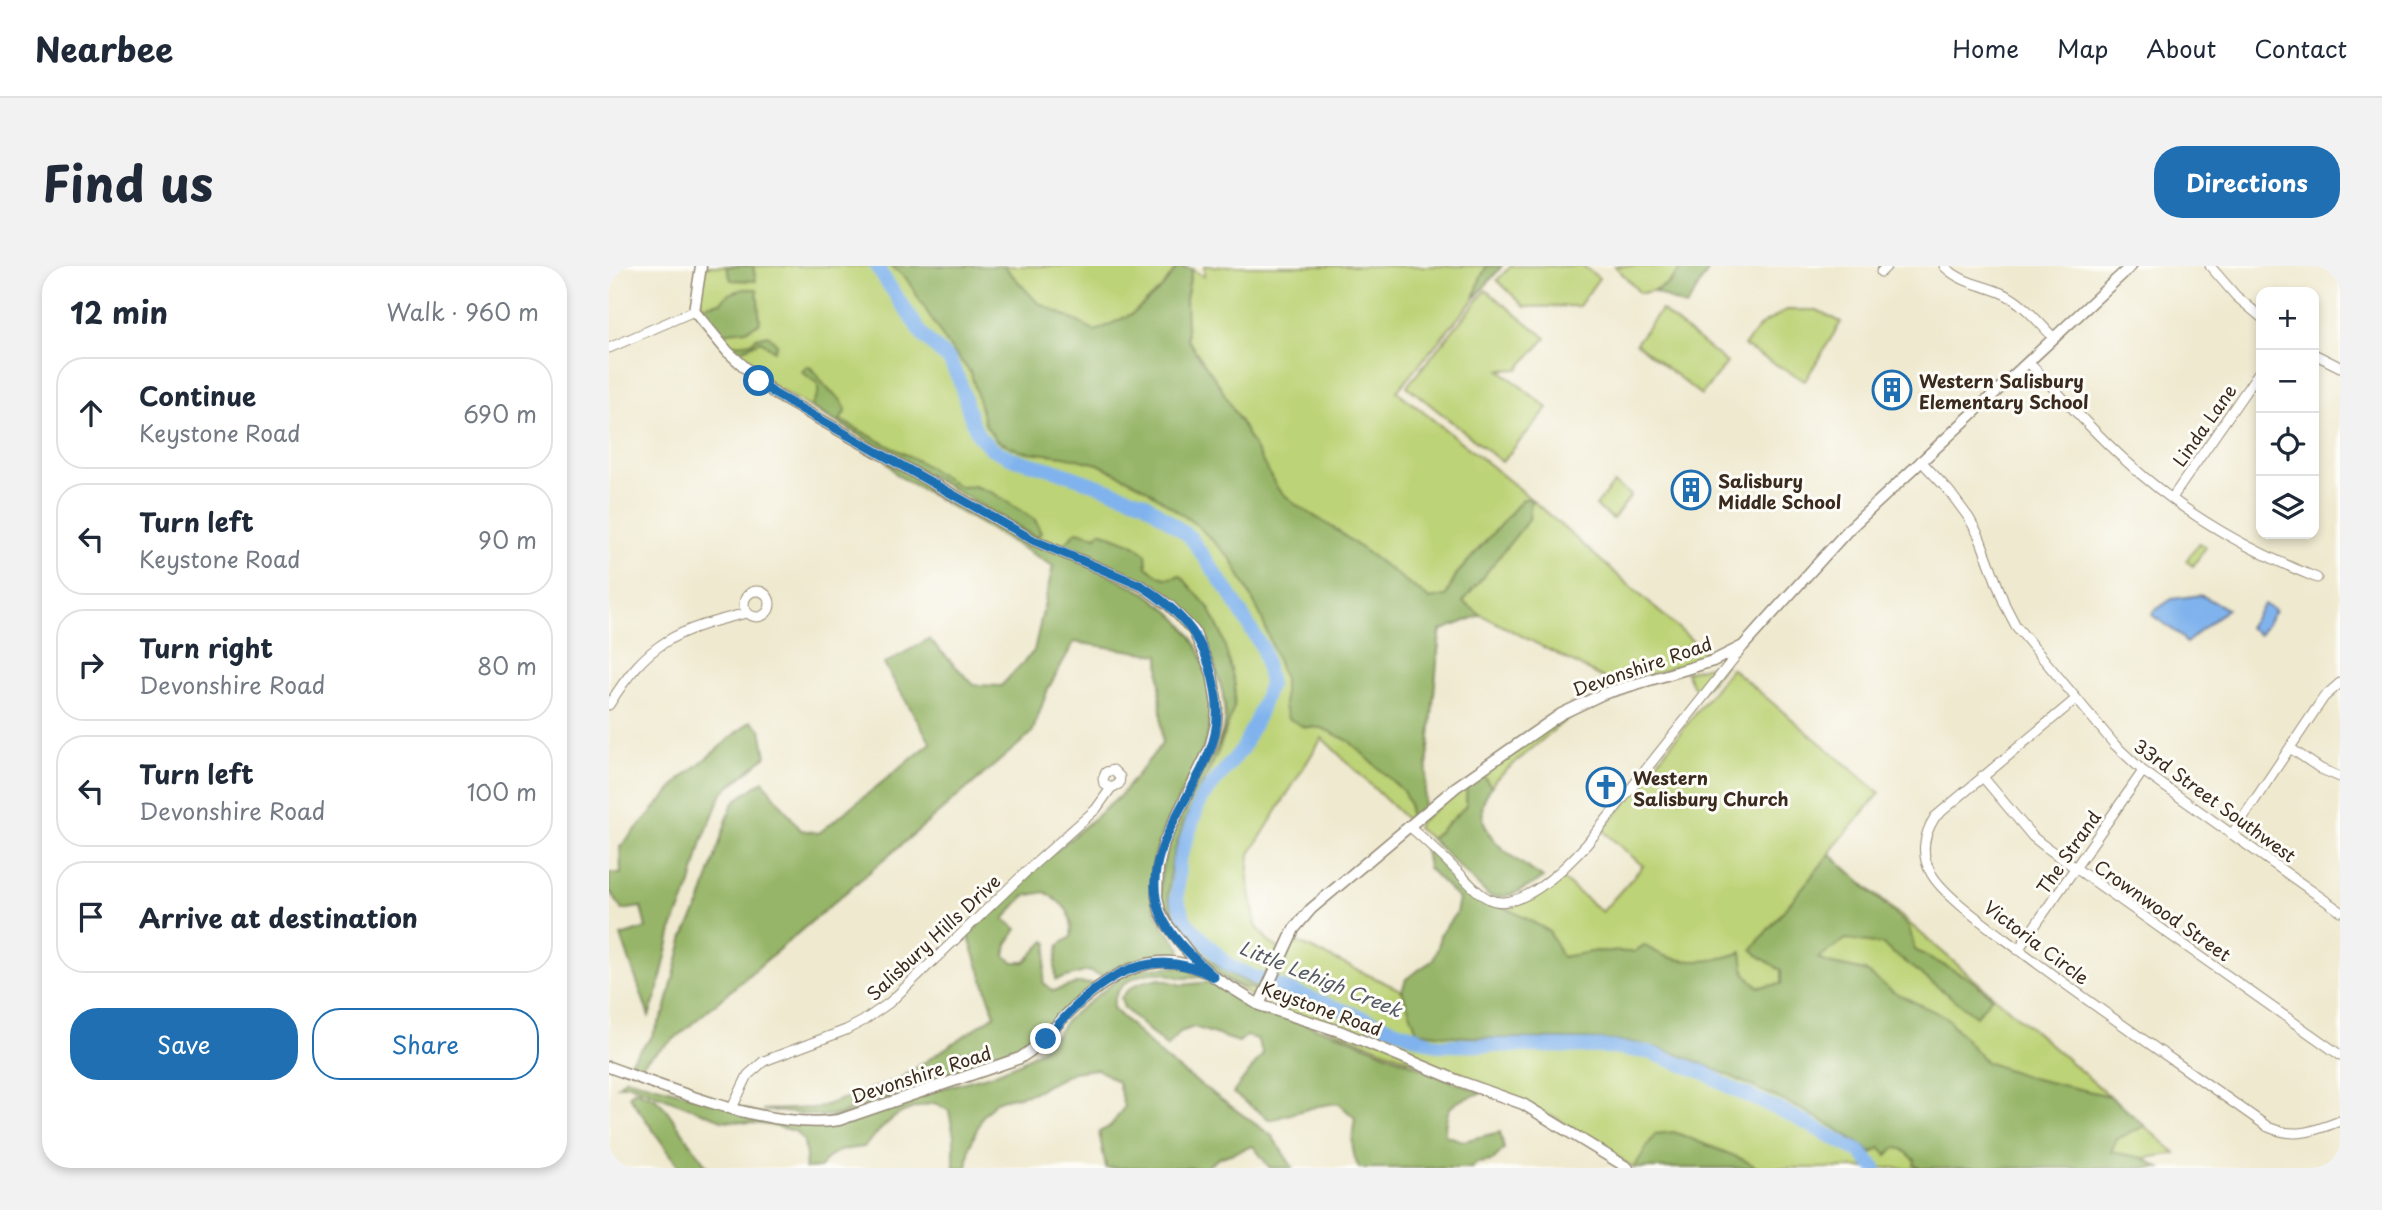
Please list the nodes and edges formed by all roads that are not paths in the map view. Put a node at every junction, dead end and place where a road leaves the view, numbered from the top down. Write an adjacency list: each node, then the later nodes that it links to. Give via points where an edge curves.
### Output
1 (701, 266): 5 (street)
2 (1944, 266): 7 (street, via 1968,283 2012,298)
3 (2131, 266): 7 (street, Devonshire Road)
4 (2210, 266): 6 (street)
5 (694, 311): 8 (street); 31 (street, Keystone Road, via 728,352 775,394 1035,541 1142,586 1170,606 1193,631 1212,674 1216,724 1210,748 1164,842 1157,896 1167,924)
6 (2256, 313)
7 (2054, 338): 10 (street, Devonshire Road)
8 (609, 348)
9 (2319, 356): 11 (street)
10 (2028, 362): 13 (street, Devonshire Road); 14 (street, via 2106,443)
11 (2340, 367)
12 (2256, 376): 14 (street, Linda Lane)
13 (1921, 461): 17 (street, Devonshire Road, via 1830,548); 19 (street, 33rd Street Southwest, via 1969,518 2017,626)
14 (2172, 498): 15 (street, via 2243,544)
15 (2317, 578)
16 (747, 613): 20 (street, via 689,628 663,642 640,661)
17 (1743, 646): 26 (street, Devonshire Road, via 1713,661 1575,706 1456,787); 26 (street, via 1589,842 1558,873 1518,900 1497,902 1481,894)
18 (2340, 683): 21 (street)
19 (2076, 699): 22 (street, 33rd Street Southwest); 23 (street, Victoria Circle)
20 (609, 705)
21 (2290, 748): 24 (street); 27 (street)
22 (2143, 771): 27 (street, 33rd Street Southwest); 28 (street, The Strand)
23 (1982, 776): 28 (street, Crownwood Street, via 2033,837); 30 (street, Victoria Circle, via 1935,817 1924,854 1941,886)
24 (2340, 777)
25 (1111, 788): 35 (street, Salisbury Hills Drive, via 1096,809 889,1003 846,1030 764,1061 748,1074)
26 (1409, 826): 32 (street, Devonshire Road, via 1311,909 1294,929)
27 (2231, 834): 29 (street, 33rd Street Southwest)
28 (2076, 868): 30 (street, The Strand); 33 (street, Crownwood Street)
29 (2340, 911)
30 (2018, 950): 36 (street, Victoria Circle, via 2268,1127 2298,1135)
31 (1214, 977): 32 (street, Keystone Road); 35 (street, Devonshire Road, via 1183,964 1154,963 1128,969 1074,1007 1039,1046 1020,1058 839,1120 793,1120)
32 (1260, 1001): 37 (street, Keystone Road, via 1523,1104)
33 (2340, 1055)
34 (609, 1067): 35 (street, Devonshire Road)
35 (732, 1108)
36 (2340, 1121)
37 (1628, 1168)

